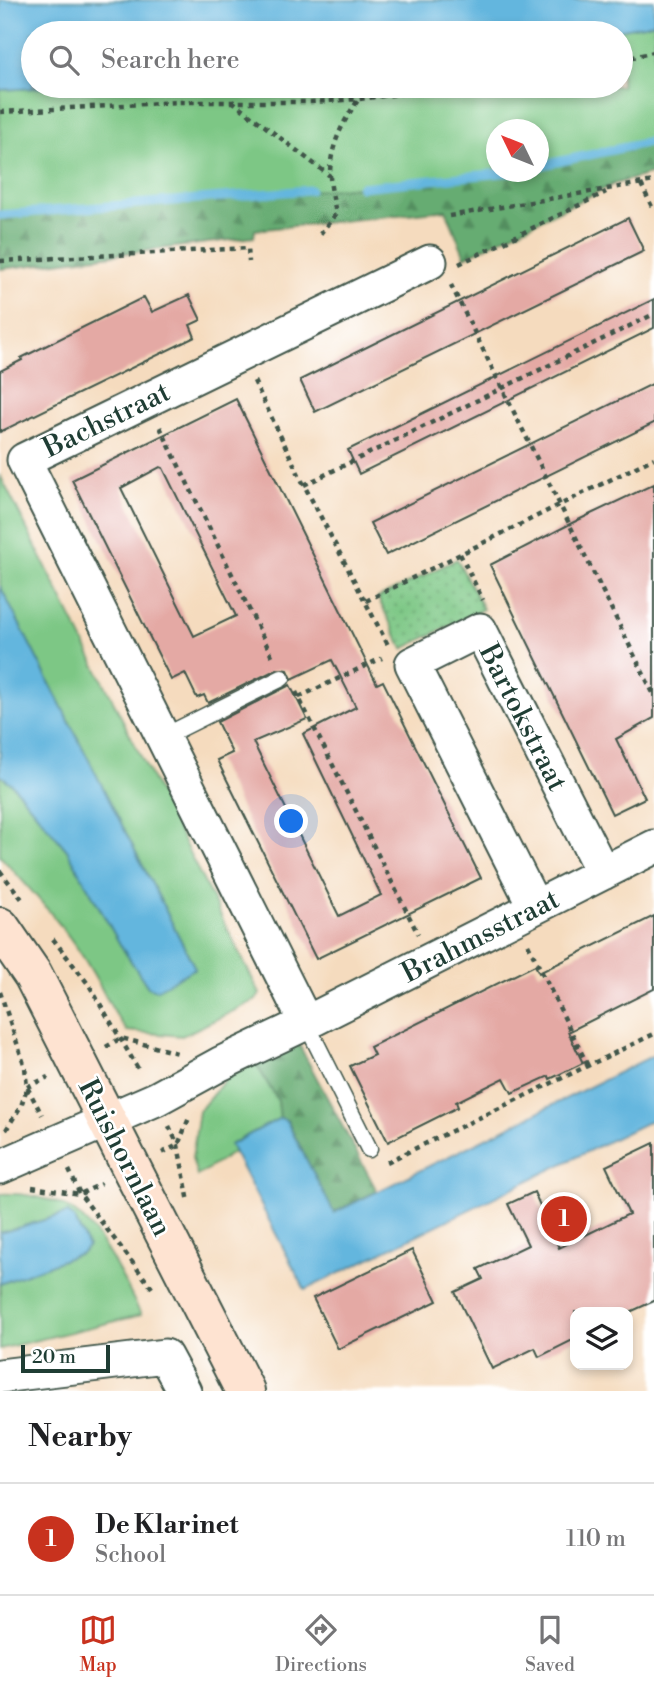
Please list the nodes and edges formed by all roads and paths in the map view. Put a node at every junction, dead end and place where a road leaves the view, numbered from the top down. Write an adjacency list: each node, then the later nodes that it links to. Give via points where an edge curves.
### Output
1 (654, 52): 2 (path)
2 (633, 57)
3 (367, 98): 4 (path)
4 (359, 99): 5 (path); 7 (path, via 337,136)
5 (231, 100): 6 (path); 7 (path)
6 (0, 112)
7 (330, 176): 13 (path, via 336,214)
8 (654, 181): 9 (path)
9 (641, 184): 10 (path); 11 (path)
10 (613, 189): 12 (path); 16 (path)
11 (654, 211)
12 (449, 216)
13 (320, 234)
14 (0, 261): 15 (path, via 247,248)
15 (249, 261)
16 (437, 267): 18 (path); 29 (street, Bachstraat, via 24,460)
17 (654, 313): 18 (path)
18 (503, 387): 21 (path); 22 (path)
19 (260, 391): 21 (path)
20 (654, 458): 22 (path)
21 (304, 485): 24 (path)
22 (560, 504): 23 (path); 27 (path)
23 (460, 554): 24 (path); 25 (path, via 488,610)
24 (366, 601): 28 (path, via 392,653)
25 (480, 630): 31 (street, Bartokstraat); 32 (street, Bartokstraat, via 412,664)
26 (282, 678): 29 (lane)
27 (654, 695)
28 (299, 697)
29 (163, 737): 35 (street, Bachstraat)
30 (654, 847): 31 (street, Brahmsstraat)
31 (603, 873): 32 (street, Brahmsstraat)
32 (525, 912): 35 (street, Brahmsstraat); 37 (path)
33 (0, 927): 38 (main road, Ruishornlaan, via 33,975)
34 (0, 991): 40 (path, via 27,1087)
35 (306, 1023): 38 (street, Brahmsstraat); 39 (lane)
36 (654, 1034): 37 (path)
37 (588, 1066): 39 (path, via 378,1166)
38 (107, 1122): 40 (street, Brahmsstraat); 45 (main road, Ruishornlaan)
39 (369, 1149)
40 (1, 1152)
41 (27, 1187): 42 (path, via 80,1194)
42 (156, 1293)
43 (0, 1376): 44 (street, via 165,1356)
44 (184, 1391)
45 (245, 1391)

